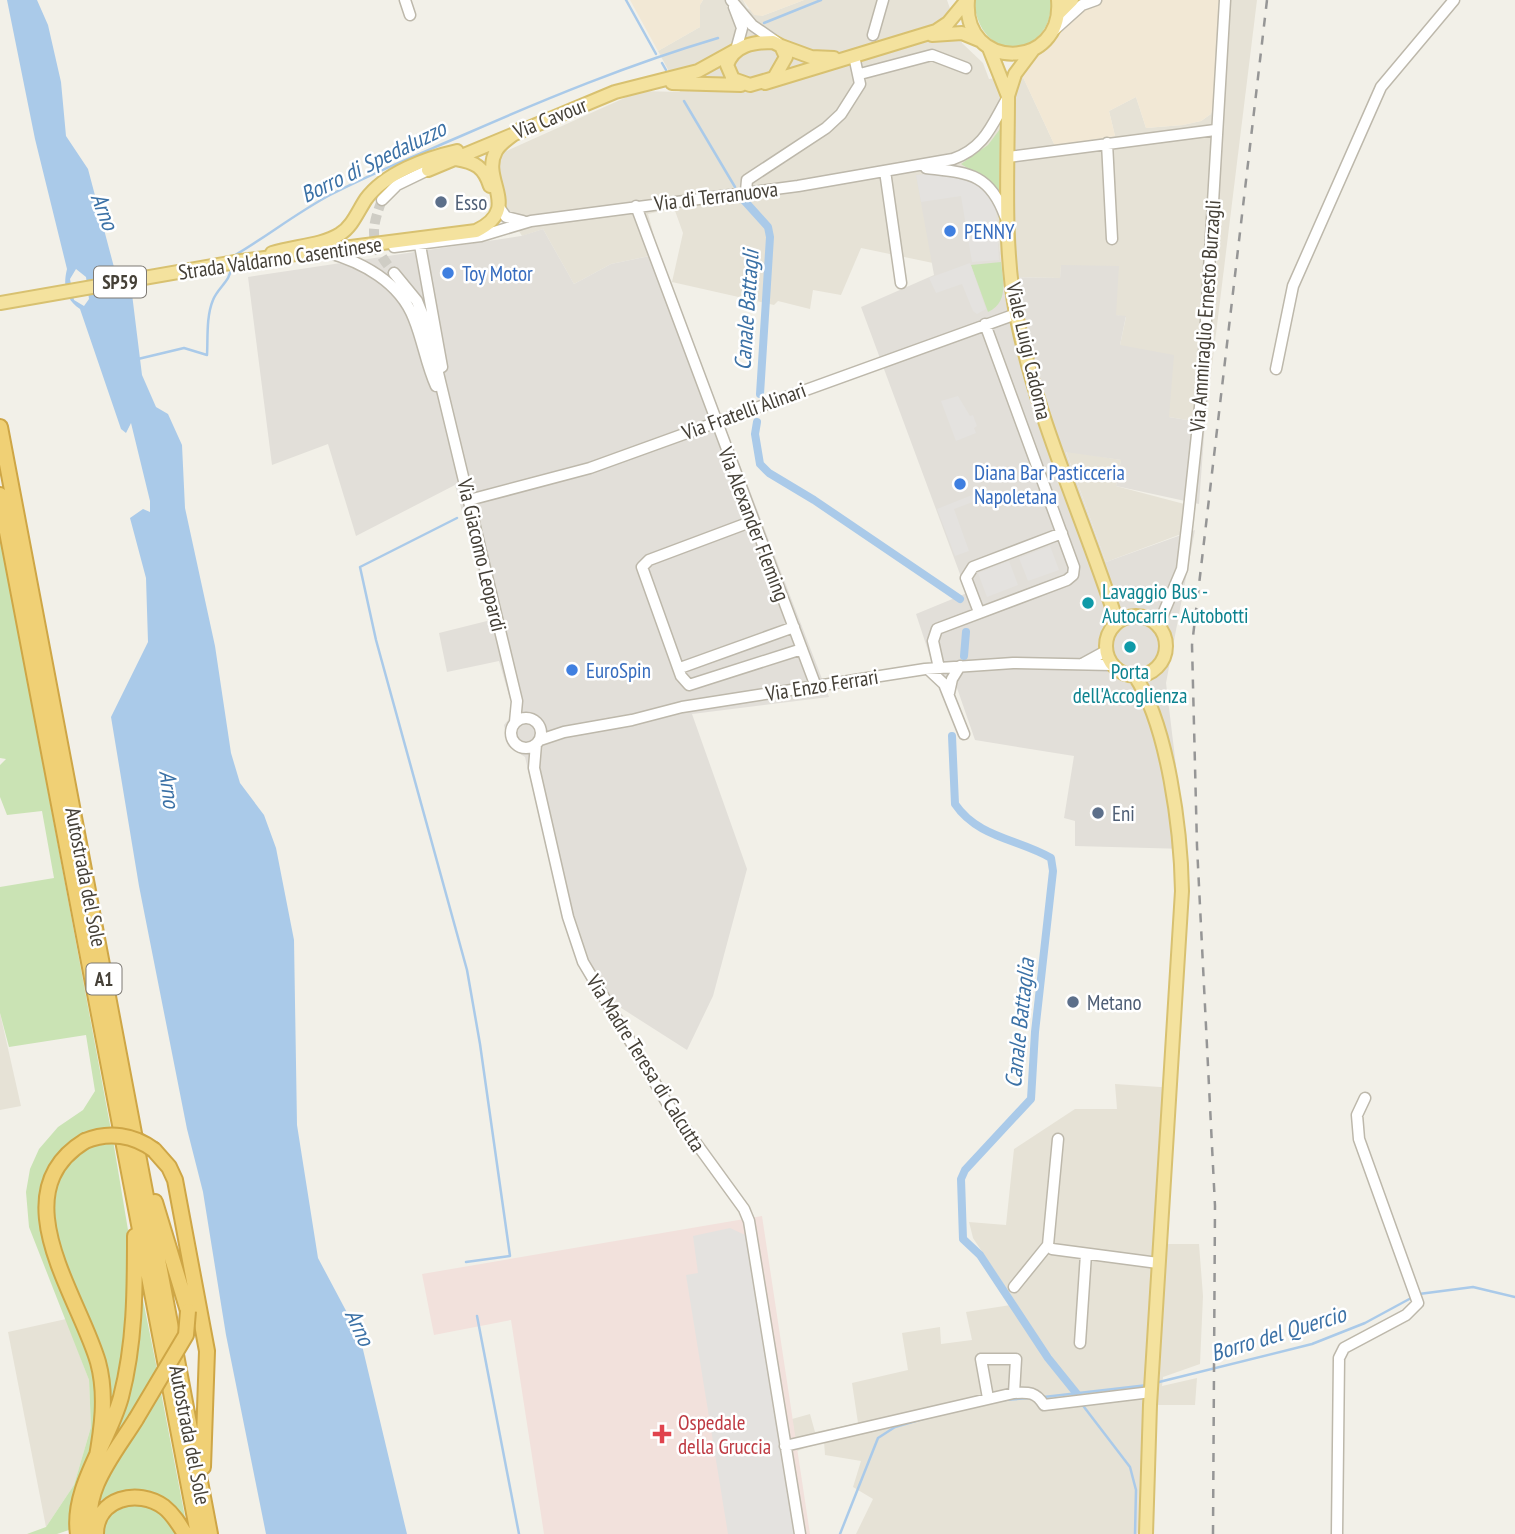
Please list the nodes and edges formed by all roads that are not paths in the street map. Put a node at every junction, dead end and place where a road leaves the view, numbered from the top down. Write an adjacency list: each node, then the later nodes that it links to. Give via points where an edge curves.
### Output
1 (405, 0): 9 (street)
2 (883, 0): 12 (street)
3 (967, 0): 13 (main road, Via Cavour, via 948,23); 14 (main road, Viale Luigi Cadorna, via 969,21)
4 (1072, 0): 8 (main road)
5 (1096, 0): 11 (street, via 1083,5)
6 (1225, 0): 27 (street, Via Ammiraglio Ernesto Burzagli)
7 (1454, 0): 51 (street, via 1381,88 1293,286)
8 (1058, 7): 11 (main road)
9 (410, 15)
10 (738, 20): 15 (street, via 731,0 752,25); 16 (street, via 742,28); 19 (street, via 736,35)
11 (1053, 32): 17 (main road, Viale Luigi Cadorna)
12 (873, 36)
13 (922, 36): 14 (main road, Via Cavour, via 962,33); 18 (main road, Via Cavour)
14 (984, 44): 17 (main road, Via Cavour, via 1011,54); 25 (main road, Viale Luigi Cadorna)
15 (780, 45): 16 (main road, Via Cavour, via 759,42); 18 (main road, Via Cavour, via 811,57); 22 (main road, via 786,57 783,66)
16 (736, 50): 19 (main road, Via Cavour); 23 (main road, via 728,61 728,71)
17 (1033, 50): 25 (main road, Viale Luigi Cadorna, via 1015,74)
18 (849, 57): 21 (street); 22 (main road, Via Cavour)
19 (714, 61): 24 (main road, Via Cavour, via 679,77)
20 (966, 68): 21 (street, via 932,55)
21 (860, 74): 34 (street, via 854,97 841,114 747,180)
22 (765, 83): 23 (main road, Via Cavour)
23 (746, 85): 24 (main road, Via Cavour)
24 (633, 86): 26 (main road, Via Cavour)
25 (1008, 96): 30 (main road, Viale Luigi Cadorna); 31 (street, Via di Terranuova, via 986,137 972,151)
26 (521, 129): 29 (main road, Via Cavour); 37 (main road, via 502,144 492,162)
27 (1216, 130): 28 (street); 63 (street, Via Ammiraglio Ernesto Burzagli, via 1202,388 1188,518 1182,569)
28 (1107, 143): 30 (street); 40 (street)
29 (462, 156): 32 (main road, Via Cavour); 44 (main road, Via Cavour, via 455,151 392,176 376,188 344,233); 44 (main road, via 487,175 491,205 482,219)
30 (1008, 157): 39 (main road, Viale Luigi Cadorna)
31 (901, 169): 33 (street, Via di Terranuova); 39 (street, Via di Terranuova, via 961,172 978,178 993,191)
32 (428, 170): 35 (street, via 397,185)
33 (885, 171): 34 (street, Via di Terranuova); 47 (street)
34 (746, 191): 36 (street, Via di Terranuova)
35 (382, 200)
36 (636, 206): 38 (street, Via di Terranuova); 53 (street, Via Alexander Fleming)
37 (499, 207): 38 (street, Via di Terranuova, via 506,217); 42 (main road, Strada Valdarno Casentinese / SP59, via 489,225 476,231)
38 (531, 221): 41 (street, Via di Terranuova, via 481,236)
39 (1009, 226): 49 (main road, Viale Luigi Cadorna)
40 (1112, 239)
41 (420, 245): 42 (street, Via di Terranuova); 52 (street, Via Giacomo Leopardi)
42 (355, 248): 43 (main road, Strada Valdarno Casentinese / SP59)
43 (326, 252): 45 (main road, Strada Valdarno Casentinese / SP59); 52 (street, Via Giacomo Leopardi, via 360,262 404,300)
44 (265, 256): 45 (main road, Via Cavour)
45 (241, 261): 48 (main road, Strada Valdarno Casentinese / SP59)
46 (394, 273): 52 (street, Via Giacomo Leopardi, via 417,301 426,323)
47 (901, 283)
48 (0, 303)
49 (1016, 314): 50 (street, Via Fratelli Alinari); 59 (main road, Viale Luigi Cadorna, via 1036,395)
50 (985, 324): 53 (street, Via Fratelli Alinari); 58 (street)
51 (1276, 369)
52 (446, 409): 56 (street, Via Giacomo Leopardi)
53 (715, 422): 56 (street, Via Fratelli Alinari, via 590,468); 57 (street, Via Alexander Fleming)
54 (0, 427): 88 (highway, Autostrada del Sole / A1)
55 (0, 495): 89 (highway, Autostrada del Sole / A1)
56 (469, 500): 77 (street, Via Giacomo Leopardi)
57 (753, 521): 64 (street, Via Alexander Fleming); 70 (street, via 642,567)
58 (1062, 533): 60 (street, via 973,567 966,578); 60 (street, via 1073,575)
59 (1108, 595): 61 (main road, Viale Luigi Cadorna); 62 (main road, Viale Luigi Cadorna)
60 (979, 612): 71 (street, via 933,634)
61 (1131, 616): 62 (main road); 63 (main road)
62 (1116, 622): 66 (main road, via 1107,635)
63 (1158, 626): 72 (main road, via 1166,645 1160,664)
64 (794, 627): 65 (street, Via Alexander Fleming); 70 (street)
65 (803, 649): 70 (street, via 689,685); 74 (street, Via Alexander Fleming)
66 (1106, 651): 67 (street); 68 (main road)
67 (1083, 663): 68 (street, Via Enzo Ferrari); 69 (street, Via Enzo Ferrari)
68 (1112, 665): 73 (main road)
69 (960, 666): 71 (street, Via Enzo Ferrari); 75 (street)
70 (680, 667)
71 (934, 668): 74 (street, Via Enzo Ferrari); 75 (street)
72 (1152, 671): 73 (main road); 76 (main road)
73 (1135, 676): 76 (main road)
74 (815, 684): 80 (street, Via Enzo Ferrari)
75 (949, 694): 81 (street)
76 (1149, 697): 92 (main road, via 1176,809 1181,855 1181,923)
77 (517, 701): 78 (street, Via Giacomo Leopardi); 79 (street, Via Giacomo Leopardi)
78 (534, 721): 79 (street, via 522,718); 80 (street); 82 (street, Via Giacomo Leopardi, via 541,732)
79 (515, 722): 83 (street, Via Giacomo Leopardi, via 511,735)
80 (565, 732): 82 (street, Via Enzo Ferrari)
81 (964, 734)
82 (538, 742): 83 (street); 84 (street, Via Giacomo Leopardi)
83 (523, 748): 84 (street, Via Giacomo Leopardi)
84 (534, 768): 85 (street, Via Giacomo Leopardi, via 568,917)
85 (583, 962): 98 (street, Via Madre Teresa di Calcutta, via 667,1104 750,1221)
86 (1365, 1098): 108 (street, via 1357,1115 1359,1139 1418,1303 1406,1315 1343,1348 1339,1358)
87 (1058, 1139): 90 (street)
88 (137, 1147): 100 (highway, Autostrada del Sole / A1); 103 (highway, bridge, via 188,1311 186,1335 92,1494 88,1514)
89 (135, 1210): 99 (highway, via 133,1338 116,1415); 105 (highway, Autostrada del Sole / A1)
90 (1048, 1245): 91 (street); 93 (street)
91 (1086, 1254): 92 (street); 94 (street)
92 (1158, 1263): 96 (main road)
93 (1014, 1287)
94 (1080, 1343)
95 (1014, 1392): 96 (street, via 1030,1392 1044,1405); 97 (street); 97 (street, via 1016,1359 981,1359)
96 (1151, 1392): 101 (main road)
97 (988, 1398): 98 (street)
98 (785, 1446): 107 (street, Via Madre Teresa di Calcutta)
99 (96, 1462): 100 (highway, bridge, via 103,1421 99,1364 54,1259 46,1222 48,1194 67,1154 85,1141 123,1136 154,1150 175,1180 205,1336); 102 (highway, via 79,1499)
100 (205, 1507): 106 (highway, Autostrada del Sole / A1)
101 (1143, 1531)
102 (78, 1534)
103 (94, 1534): 104 (highway, via 106,1508 135,1497 164,1507)
104 (185, 1534)
105 (198, 1534)
106 (210, 1534)
107 (800, 1534)
108 (1337, 1534)

